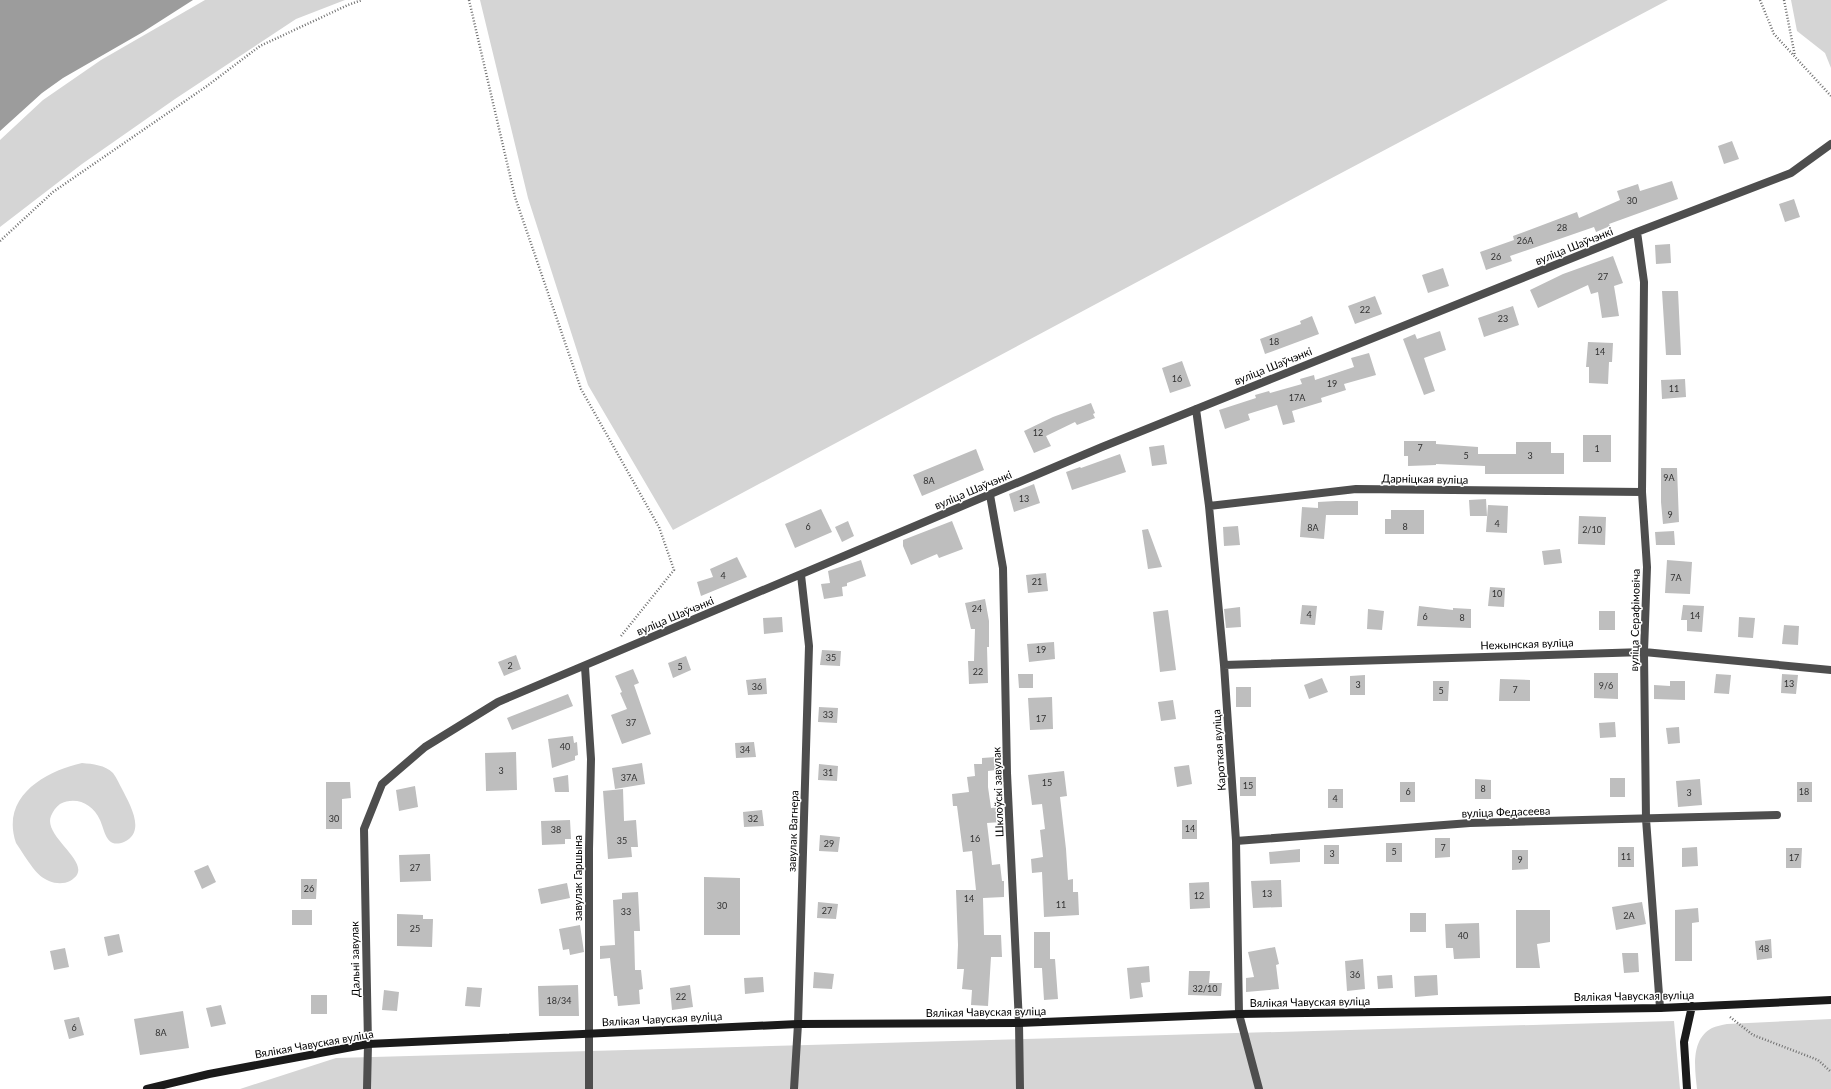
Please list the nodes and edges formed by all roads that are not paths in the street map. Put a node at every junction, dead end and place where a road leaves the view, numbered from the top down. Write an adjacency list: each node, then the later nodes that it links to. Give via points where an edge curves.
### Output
1 (1831, 144): 2 (street, вуліца Шаўчэнкі, via 1791,173)
2 (1636, 232): 3 (street, вуліца Шаўчэнкі); 4 (street, вуліца Серафімовіча, via 1644,282)
3 (1196, 409): 5 (street, вуліца Шаўчэнкі); 6 (street, Кароткая вуліца)
4 (1642, 492): 6 (street, Дарніцкая вуліца, via 1356,489); 8 (street, вуліца Серафімовіча, via 1647,568)
5 (990, 495): 7 (street, вуліца Шаўчэнкі); 20 (street, Шклоўскі завулак, via 1003,568 1008,773)
6 (1209, 506): 9 (street, Кароткая вуліца)
7 (801, 575): 10 (street, вуліца Шаўчэнкі); 21 (street, завулак Вагнера, via 809,646)
8 (1644, 652): 9 (street, Нежынская вуліца); 11 (street, Нежынская вуліца); 13 (street, вуліца Серафімовіча)
9 (1224, 665): 15 (street, Кароткая вуліца)
10 (585, 666): 14 (street, вуліца Шаўчэнкі, via 498,702 425,747 382,784); 22 (street, завулак Гаршына, via 591,759)
11 (1831, 670)
12 (1778, 815): 13 (street, вуліца Федасеева)
13 (1646, 819): 15 (street, вуліца Федасеева, via 1470,823); 18 (street, вуліца Серафімовіча)
14 (364, 829): 23 (street, Дальні завулак)
15 (1236, 841): 19 (street, Кароткая вуліца)
16 (1831, 1000): 17 (main road, Вялікая Чавуская вуліца)
17 (1692, 1006): 18 (main road, Вялікая Чавуская вуліца); 30 (main road, via 1684,1042)
18 (1660, 1008): 19 (main road, Вялікая Чавуская вуліца)
19 (1239, 1014): 20 (main road, Вялікая Чавуская вуліца); 29 (street, Кароткая вуліца)
20 (1019, 1023): 21 (main road, Вялікая Чавуская вуліца); 28 (street, Шклоўскі завулак)
21 (798, 1024): 22 (main road, Вялікая Чавуская вуліца); 27 (street, завулак Вагнера)
22 (590, 1034): 23 (main road, Вялікая Чавуская вуліца); 26 (street, завулак Гаршына)
23 (368, 1044): 24 (main road, Вялікая Чавуская вуліца, via 209,1074); 25 (street, Дальні завулак)
24 (147, 1089)
25 (367, 1089)
26 (590, 1089)
27 (794, 1089)
28 (1020, 1089)
29 (1259, 1089)
30 (1688, 1089)

